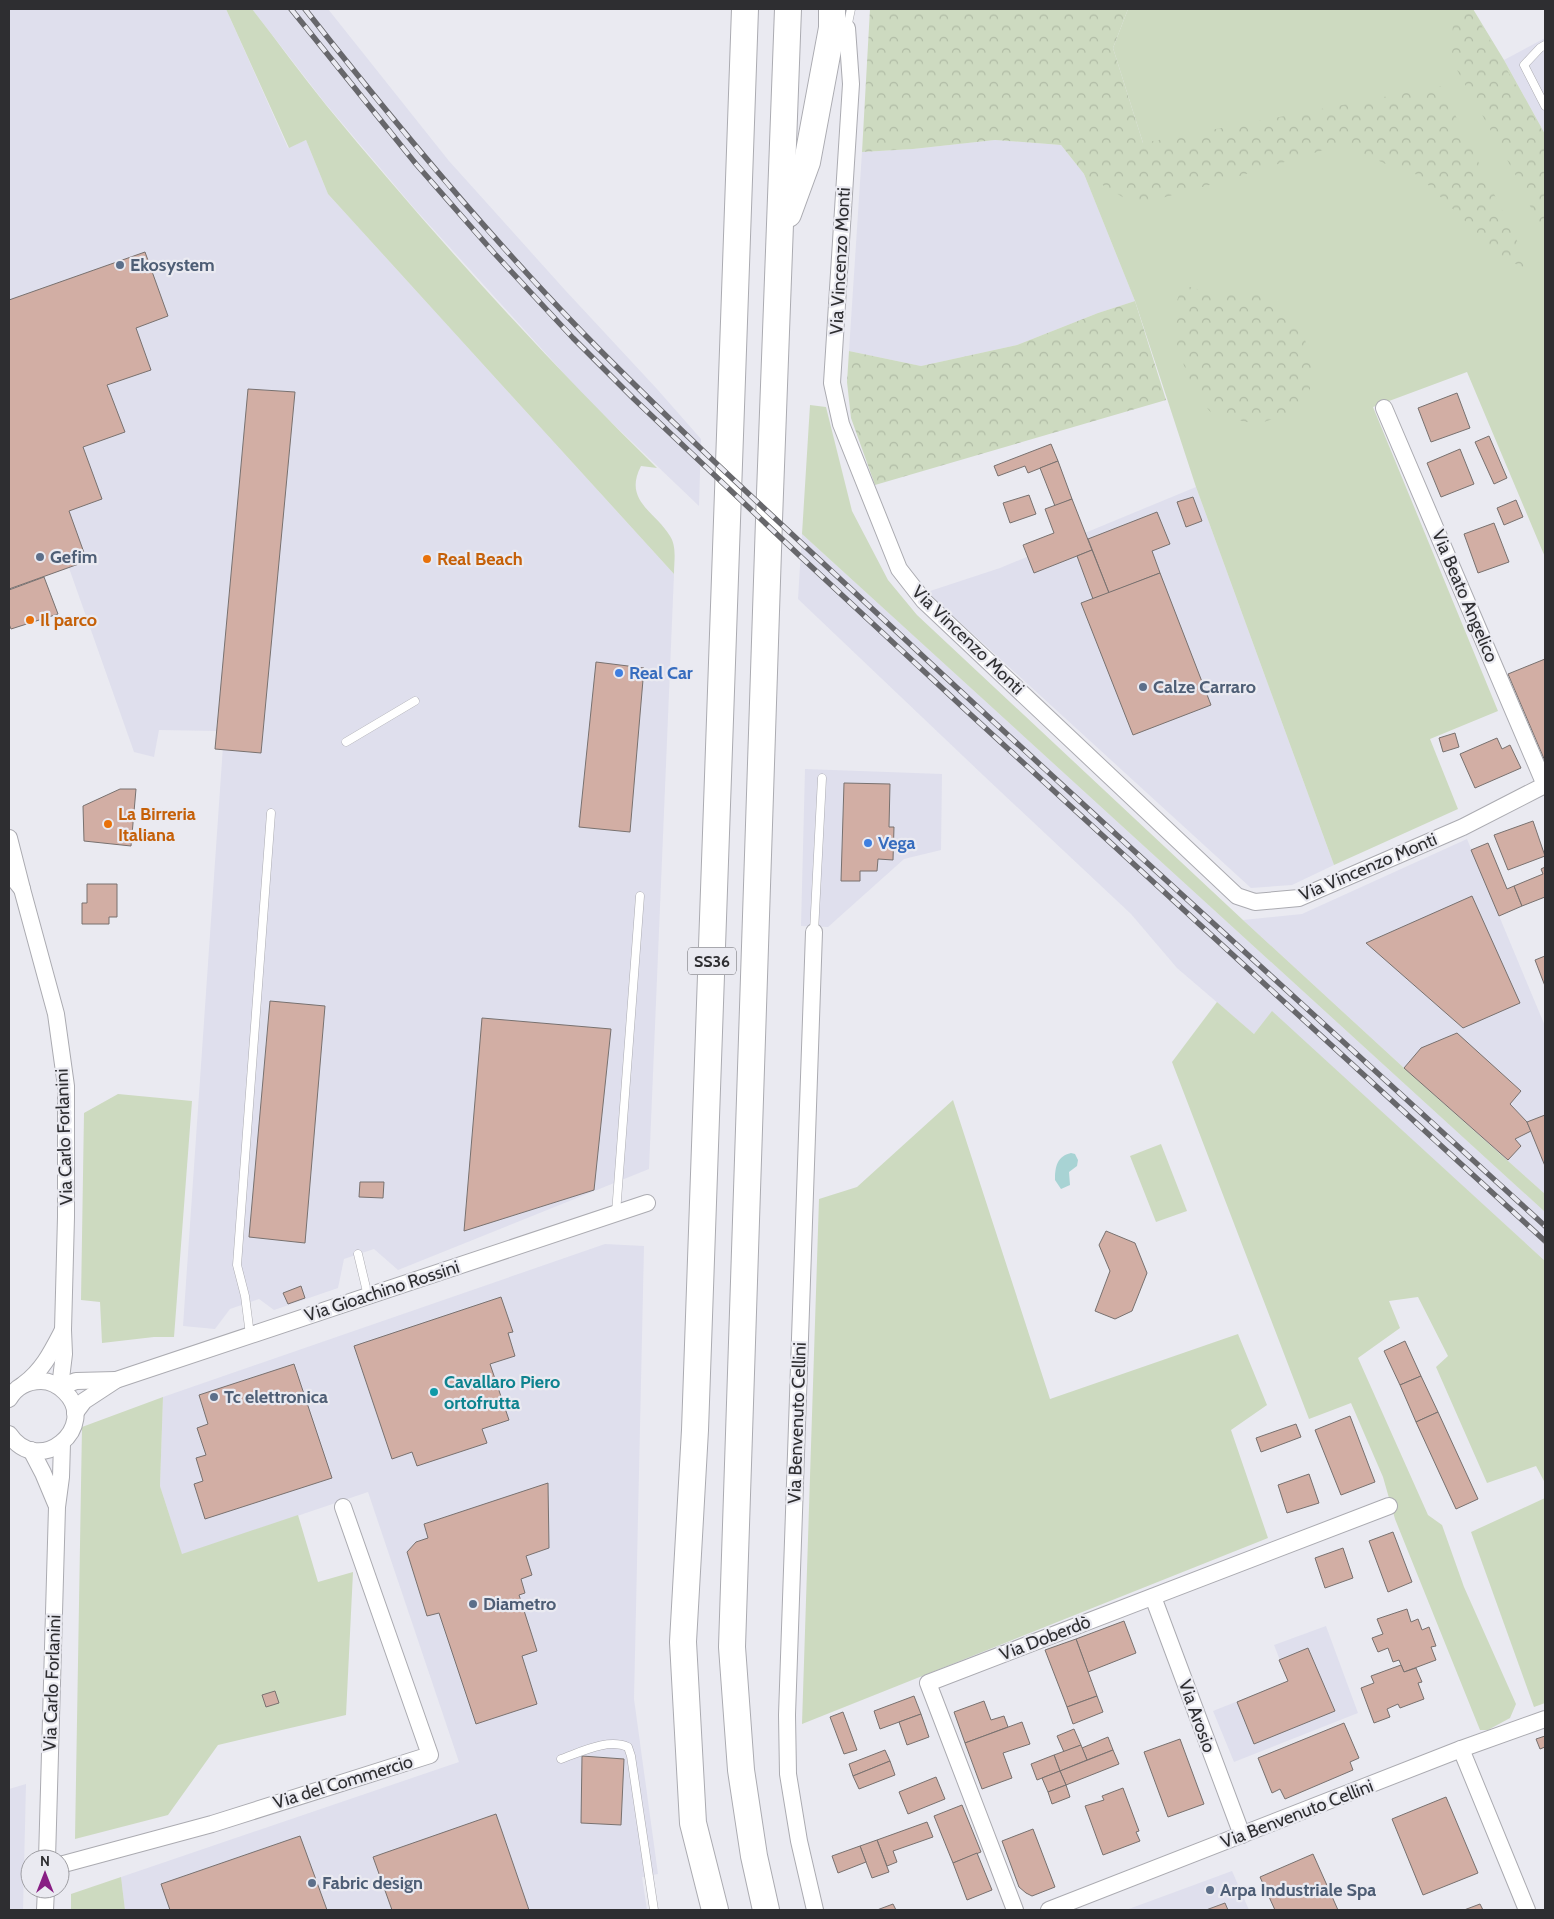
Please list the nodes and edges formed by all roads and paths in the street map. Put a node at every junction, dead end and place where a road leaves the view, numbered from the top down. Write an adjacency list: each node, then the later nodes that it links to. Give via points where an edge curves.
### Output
1 (739, 9): 5 (highway)
2 (744, 9): 5 (highway, SS36)
3 (788, 9): 8 (highway, SS36)
4 (840, 18): 8 (highway, via 807,162); 13 (street, Via Vincenzo Monti, via 851,84 832,383 841,424 899,569 924,601 1237,896 1255,902 1299,898 1462,827)
5 (744, 38): 45 (highway, SS36, via 696,1420 683,1642 693,1823)
6 (1545, 45): 7 (lane, via 1524,65)
7 (1545, 106)
8 (780, 236): 46 (highway, SS36, via 732,1648 741,1770)
9 (1384, 408): 13 (street, Via Beato Angelico)
10 (415, 701): 11 (lane)
11 (346, 742)
12 (822, 778): 19 (lane)
13 (1545, 785)
14 (271, 813): 25 (lane, via 237,1265)
15 (9, 838): 17 (street, Via Carlo Forlanini)
16 (9, 873): 17 (street, Via Carlo Forlanini)
17 (22, 889): 24 (street, Via Carlo Forlanini, via 56,1014 66,1086)
18 (640, 896): 21 (lane)
19 (814, 932): 47 (street, Via Benvenuto Cellini, via 787,1715 788,1774)
20 (647, 1203): 21 (street, Via Gioachino Rossini)
21 (616, 1213): 23 (street, Via Gioachino Rossini)
22 (358, 1254): 23 (lane)
23 (368, 1296): 25 (street, Via Gioachino Rossini)
24 (63, 1330): 27 (street, Via Carlo Forlanini, via 36,1374); 28 (street, Via Carlo Forlanini)
25 (250, 1335): 26 (street, Via Gioachino Rossini)
26 (116, 1380): 28 (street, Via Gioachino Rossini, via 76,1381); 30 (street, Via Gioachino Rossini, via 84,1401)
27 (23, 1384): 28 (street, via 46,1381); 29 (street, Via Carlo Forlanini)
28 (60, 1387): 30 (street, via 67,1394)
29 (9, 1399)
30 (75, 1413): 32 (street, via 70,1434)
31 (10, 1438): 33 (street)
32 (62, 1443): 33 (street, via 47,1450); 35 (street, Via Carlo Forlanini)
33 (31, 1450): 35 (street, Via Carlo Forlanini)
34 (1389, 1506): 37 (street, Via Doberdò)
35 (57, 1507): 42 (street, Via Carlo Forlanini)
36 (343, 1507): 43 (street, Via del Commercio, via 430,1755 212,1824)
37 (1153, 1597): 41 (street, Via Arosio); 48 (street, Via Doberdò, via 928,1683)
38 (1545, 1719): 39 (street, Via Benvenuto Cellini)
39 (1461, 1749): 41 (street, Via Benvenuto Cellini); 50 (street)
40 (562, 1759): 44 (lane, via 600,1746 621,1744 628,1747)
41 (1242, 1836): 49 (street, Via Benvenuto Cellini)
42 (47, 1849)
43 (70, 1862)
44 (654, 1910)
45 (715, 1910)
46 (766, 1910)
47 (815, 1910)
48 (1015, 1910)
49 (1049, 1910)
50 (1528, 1910)

